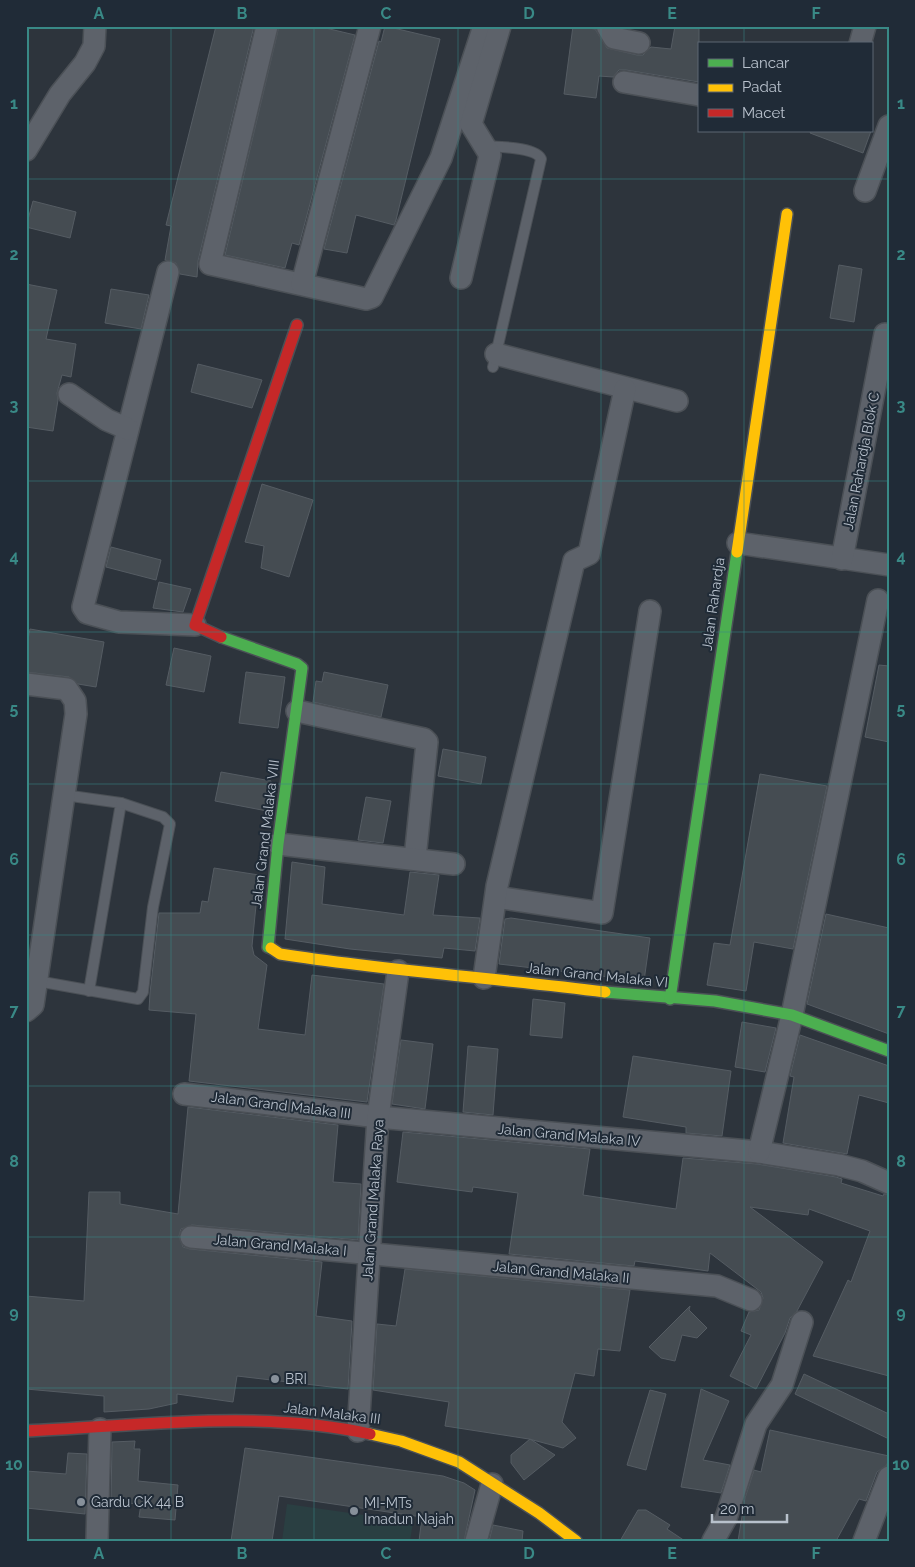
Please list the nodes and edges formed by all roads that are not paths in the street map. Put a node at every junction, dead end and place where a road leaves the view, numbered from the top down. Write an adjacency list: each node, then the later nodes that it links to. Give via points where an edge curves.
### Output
1 (95, 26): 14 (street, via 94,46 85,63 60,94)
2 (267, 26): 19 (street, via 210,264)
3 (370, 26): 19 (street)
4 (484, 26): 19 (street, via 441,158 372,297 366,299)
5 (500, 26): 13 (street, via 472,124)
6 (606, 26): 9 (street, via 614,38)
7 (865, 26): 8 (street)
8 (861, 42)
9 (639, 43)
10 (624, 82): 11 (street)
11 (698, 95)
12 (889, 126): 15 (street)
13 (485, 146): 18 (street, via 490,152 490,160); 22 (lane, via 532,151 541,159)
14 (26, 150)
15 (865, 191)
16 (787, 214): 27 (street, Jalan Rahardja)
17 (168, 272): 26 (street)
18 (461, 278)
19 (302, 284)
20 (297, 325): 32 (street)
21 (885, 334): 28 (street, Jalan Rahardja Blok C)
22 (495, 361): 23 (street)
23 (625, 389): 25 (street); 40 (street, via 589,554 574,561)
24 (69, 394): 26 (street, via 96,413)
25 (677, 402)
26 (128, 429): 32 (street, via 83,607 87,613 119,622)
27 (738, 543): 28 (street); 46 (street, Jalan Rahardja)
28 (842, 558): 29 (street)
29 (889, 565)
30 (878, 600): 48 (street)
31 (650, 611): 40 (street, via 602,912)
32 (195, 624): 34 (street, Jalan Grand Malaka VIII, via 211,634 301,665)
33 (26, 684): 35 (street, via 67,689 75,701 76,714)
34 (296, 711): 37 (street, Jalan Grand Malaka VIII); 38 (street, via 424,739 428,746)
35 (64, 795): 36 (lane); 44 (street)
36 (121, 803): 45 (lane); 45 (lane, via 163,817 170,824 153,907 143,992 138,999)
37 (278, 844): 38 (street); 41 (street, Jalan Grand Malaka VIII, via 267,940 268,947)
38 (415, 858): 39 (street)
39 (454, 864)
40 (496, 897): 43 (street)
41 (280, 954): 42 (street, Jalan Grand Malaka VI)
42 (398, 971): 43 (street, Jalan Grand Malaka VI); 51 (street, Jalan Grand Malaka Raya)
43 (484, 978): 46 (street, Jalan Grand Malaka VI)
44 (37, 981): 45 (lane); 47 (street, via 33,1006)
45 (89, 991)
46 (670, 999): 48 (street, Jalan Grand Malaka VI, via 715,1001)
47 (26, 1011)
48 (792, 1015): 49 (street, Jalan Grand Malaka VI); 52 (street)
49 (889, 1051)
50 (184, 1094): 51 (street, Jalan Grand Malaka III)
51 (378, 1117): 52 (street, Jalan Grand Malaka IV); 55 (street, Jalan Grand Malaka Raya)
52 (759, 1152): 53 (street, Jalan Grand Malaka IV, via 839,1165)
53 (889, 1183)
54 (192, 1237): 55 (street, Jalan Grand Malaka I)
55 (368, 1253): 56 (street, Jalan Grand Malaka II, via 717,1286); 60 (street, Jalan Grand Malaka Raya)
56 (751, 1300)
57 (802, 1322): 66 (street, via 782,1385 756,1424 726,1518)
58 (100, 1429): 59 (street, Jalan Malaka III); 60 (street, Jalan Malaka III, via 229,1420 311,1423); 63 (street)
59 (26, 1431)
60 (358, 1431): 62 (street, Jalan Malaka III, via 388,1435 455,1459)
61 (889, 1477): 67 (street)
62 (492, 1484): 64 (street); 65 (street, Jalan Malaka III, via 552,1520)
63 (97, 1541)
64 (476, 1541)
65 (576, 1541)
66 (712, 1541)
67 (864, 1541)

